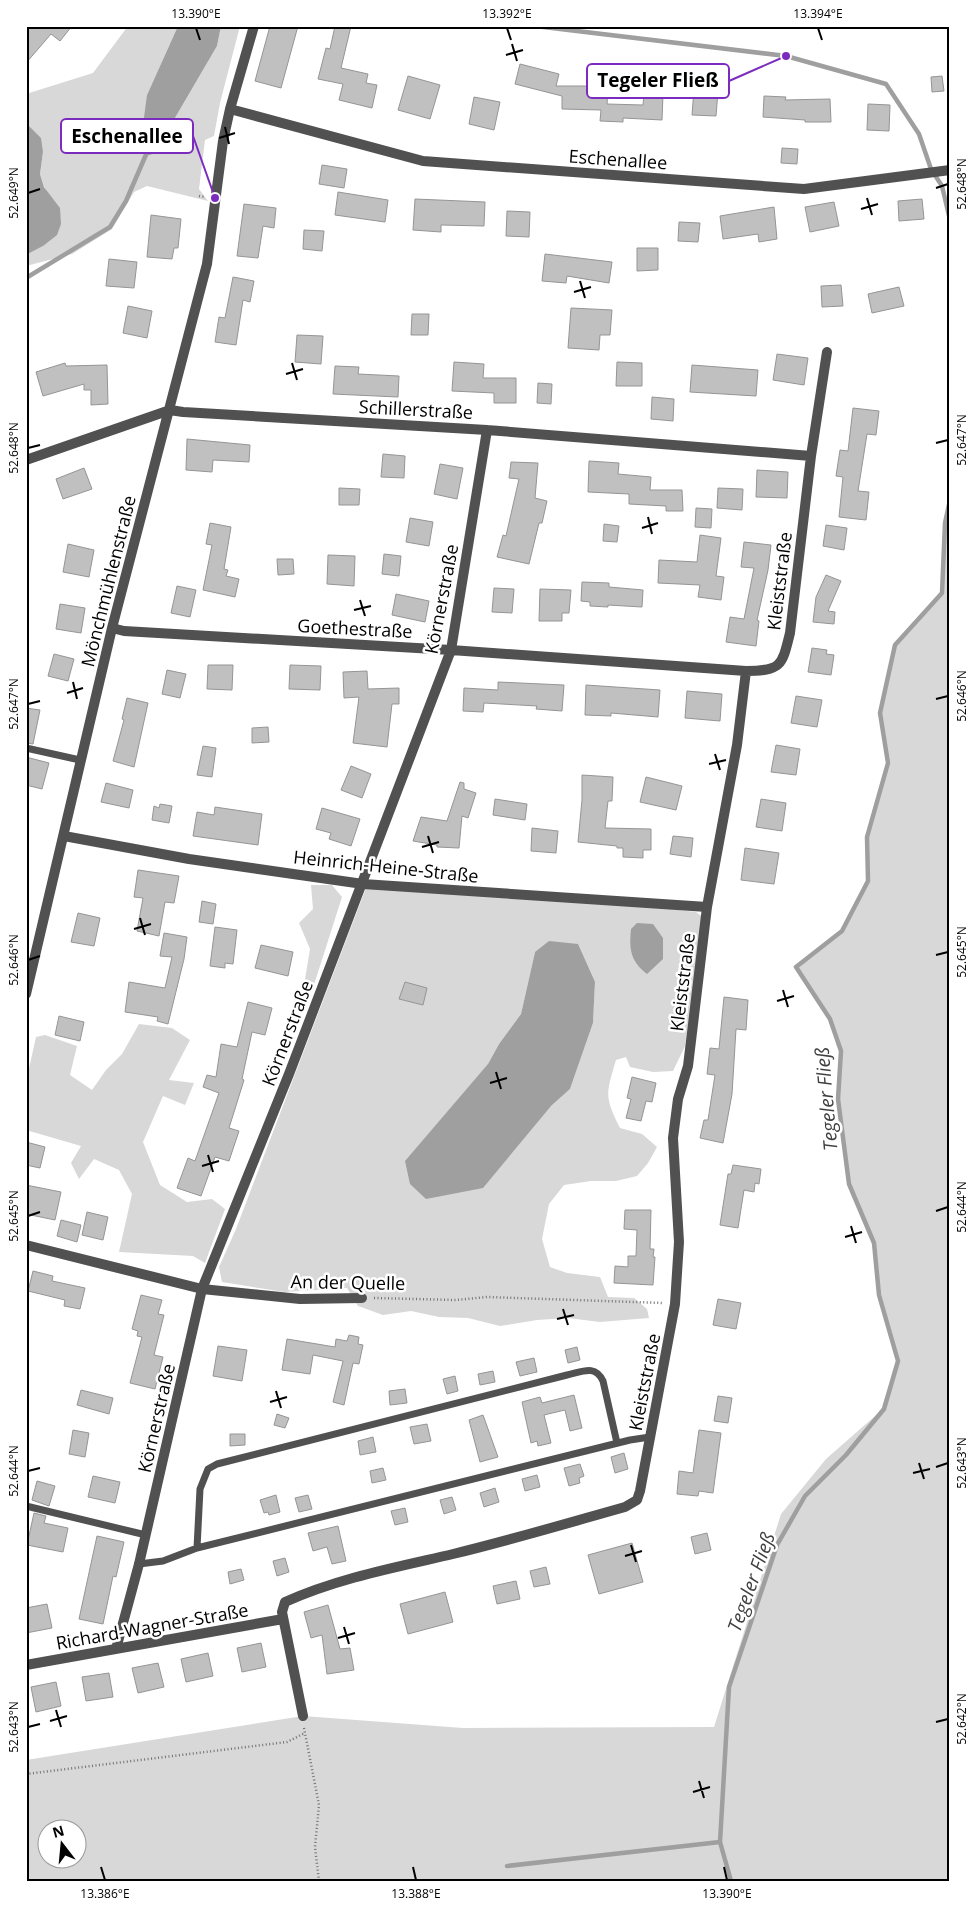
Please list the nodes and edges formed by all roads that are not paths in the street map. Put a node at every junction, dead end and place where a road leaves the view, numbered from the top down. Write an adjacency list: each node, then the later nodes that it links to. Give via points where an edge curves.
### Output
1 (254, 26): 2 (street, Mönchmühlenstraße)
2 (230, 109): 3 (street, Eschenallee, via 422,161 804,189); 5 (street, Mönchmühlenstraße, via 217,178 207,264)
3 (946, 171)
4 (827, 352): 7 (street, Kleiststraße)
5 (170, 410): 6 (street, Schillerstraße); 8 (street, Schillerstraße); 9 (street, Mönchmühlenstraße)
6 (487, 430): 7 (street, Schillerstraße); 10 (street, Körnerstraße)
7 (811, 456): 11 (street, Kleiststraße, via 790,633 783,659 768,671)
8 (26, 460)
9 (112, 628): 10 (street, Goethestraße); 13 (street, Mönchmühlenstraße)
10 (451, 650): 11 (street, Goethestraße); 15 (street, Körnerstraße)
11 (746, 672): 16 (street, Kleiststraße)
12 (26, 748): 13 (lane)
13 (80, 760): 14 (street, Mönchmühlenstraße)
14 (64, 836): 15 (street, Heinrich-Heine-Straße, via 189,859); 17 (street, Mönchmühlenstraße)
15 (363, 884): 16 (street, Heinrich-Heine-Straße); 19 (street, Körnerstraße)
16 (707, 906): 21 (street, Kleiststraße, via 688,1066 678,1099 672,1138 679,1242 675,1304)
17 (26, 994)
18 (26, 1245): 19 (street, An der Quelle)
19 (202, 1289): 20 (street, An der Quelle, via 300,1300); 24 (street, Körnerstraße)
20 (362, 1298)
21 (650, 1437): 22 (lane); 27 (street, Kleiststraße, via 637,1500 625,1508 368,1574 301,1595 285,1602)
22 (617, 1443): 25 (lane); 25 (lane, via 600,1374 588,1370 567,1375 218,1464 208,1469 200,1489)
23 (26, 1506): 24 (lane)
24 (146, 1535): 26 (street, Körnerstraße)
25 (197, 1548): 26 (lane, via 163,1562)
26 (139, 1564): 28 (street, Körnerstraße)
27 (283, 1619): 28 (street, Richard-Wagner-Straße); 30 (street)
28 (116, 1649): 29 (street, Richard-Wagner-Straße)
29 (26, 1665)
30 (303, 1716)

